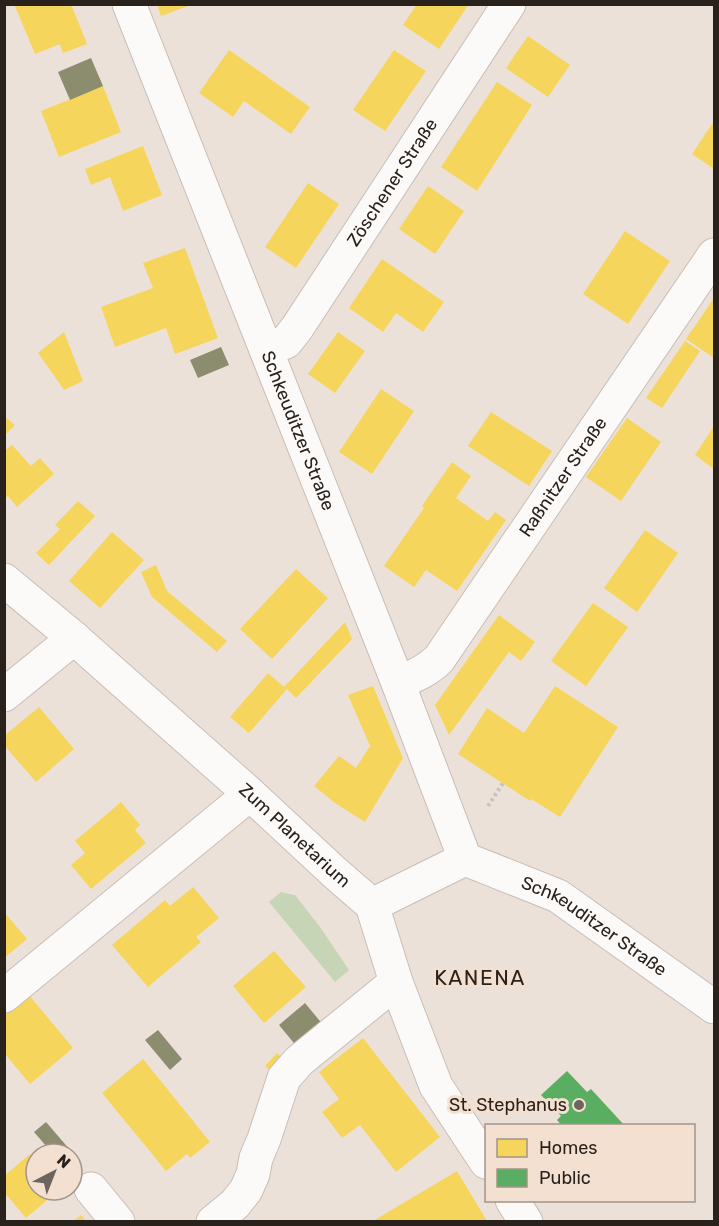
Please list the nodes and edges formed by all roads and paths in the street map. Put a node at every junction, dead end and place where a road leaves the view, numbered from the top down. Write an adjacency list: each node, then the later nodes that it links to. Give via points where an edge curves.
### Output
1 (129, 4): 4 (street, Schkeuditzer Straße)
2 (509, 4): 4 (street, Zöschener Straße, via 297,328 286,342)
3 (714, 255): 7 (street, Raßnitzer Straße, via 439,659 431,668)
4 (266, 349): 7 (street, Schkeuditzer Straße)
5 (4, 580): 6 (street, Zum Planetarium)
6 (74, 638): 8 (street); 10 (street, Zum Planetarium)
7 (398, 683): 12 (street, Schkeuditzer Straße)
8 (4, 696)
9 (503, 783): 11 (path)
10 (250, 794): 13 (street, Zum Planetarium); 15 (street)
11 (488, 806)
12 (465, 859): 13 (street); 16 (street, Schkeuditzer Straße, via 558,896)
13 (372, 905): 14 (street)
14 (396, 982): 17 (street, via 436,1086); 21 (street, via 299,1061 284,1078 246,1190)
15 (4, 996)
16 (714, 1007)
17 (485, 1160)
18 (91, 1189): 20 (street)
19 (513, 1202): 22 (street)
20 (118, 1221)
21 (213, 1221)
22 (526, 1221)

